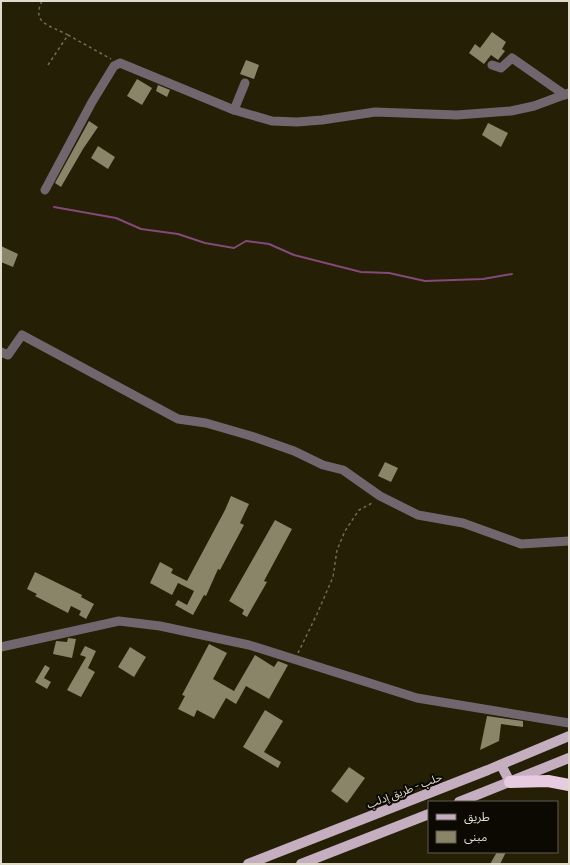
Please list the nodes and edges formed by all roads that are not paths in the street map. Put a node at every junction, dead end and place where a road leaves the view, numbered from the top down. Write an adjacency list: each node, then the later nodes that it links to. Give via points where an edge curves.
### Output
1 (492, 65): 3 (street, via 501,68 512,58)
2 (245, 83): 4 (street)
3 (567, 94): 4 (street, via 511,111 457,115 375,112 297,122 272,121)
4 (234, 110): 5 (street, via 120,63 114,66 92,102)
5 (45, 190)
6 (1, 352): 7 (street, via 8,356 22,335 178,419 206,423 251,436 294,451 323,465 343,470 380,496 418,515 463,522 521,544)
7 (569, 540)
8 (1, 647): 9 (street, via 119,621 160,626 248,645 418,698)
9 (569, 723)
10 (569, 736): 12 (main road, حلب - طريق إدلب)
11 (569, 758): 13 (main road)
12 (501, 765): 13 (main road); 17 (main road, حلب - طريق إدلب)
13 (510, 782): 14 (highway, via 548,780); 15 (main road)
14 (569, 786)
15 (462, 801)
16 (428, 814): 18 (main road)
17 (248, 864)
18 (301, 864)

